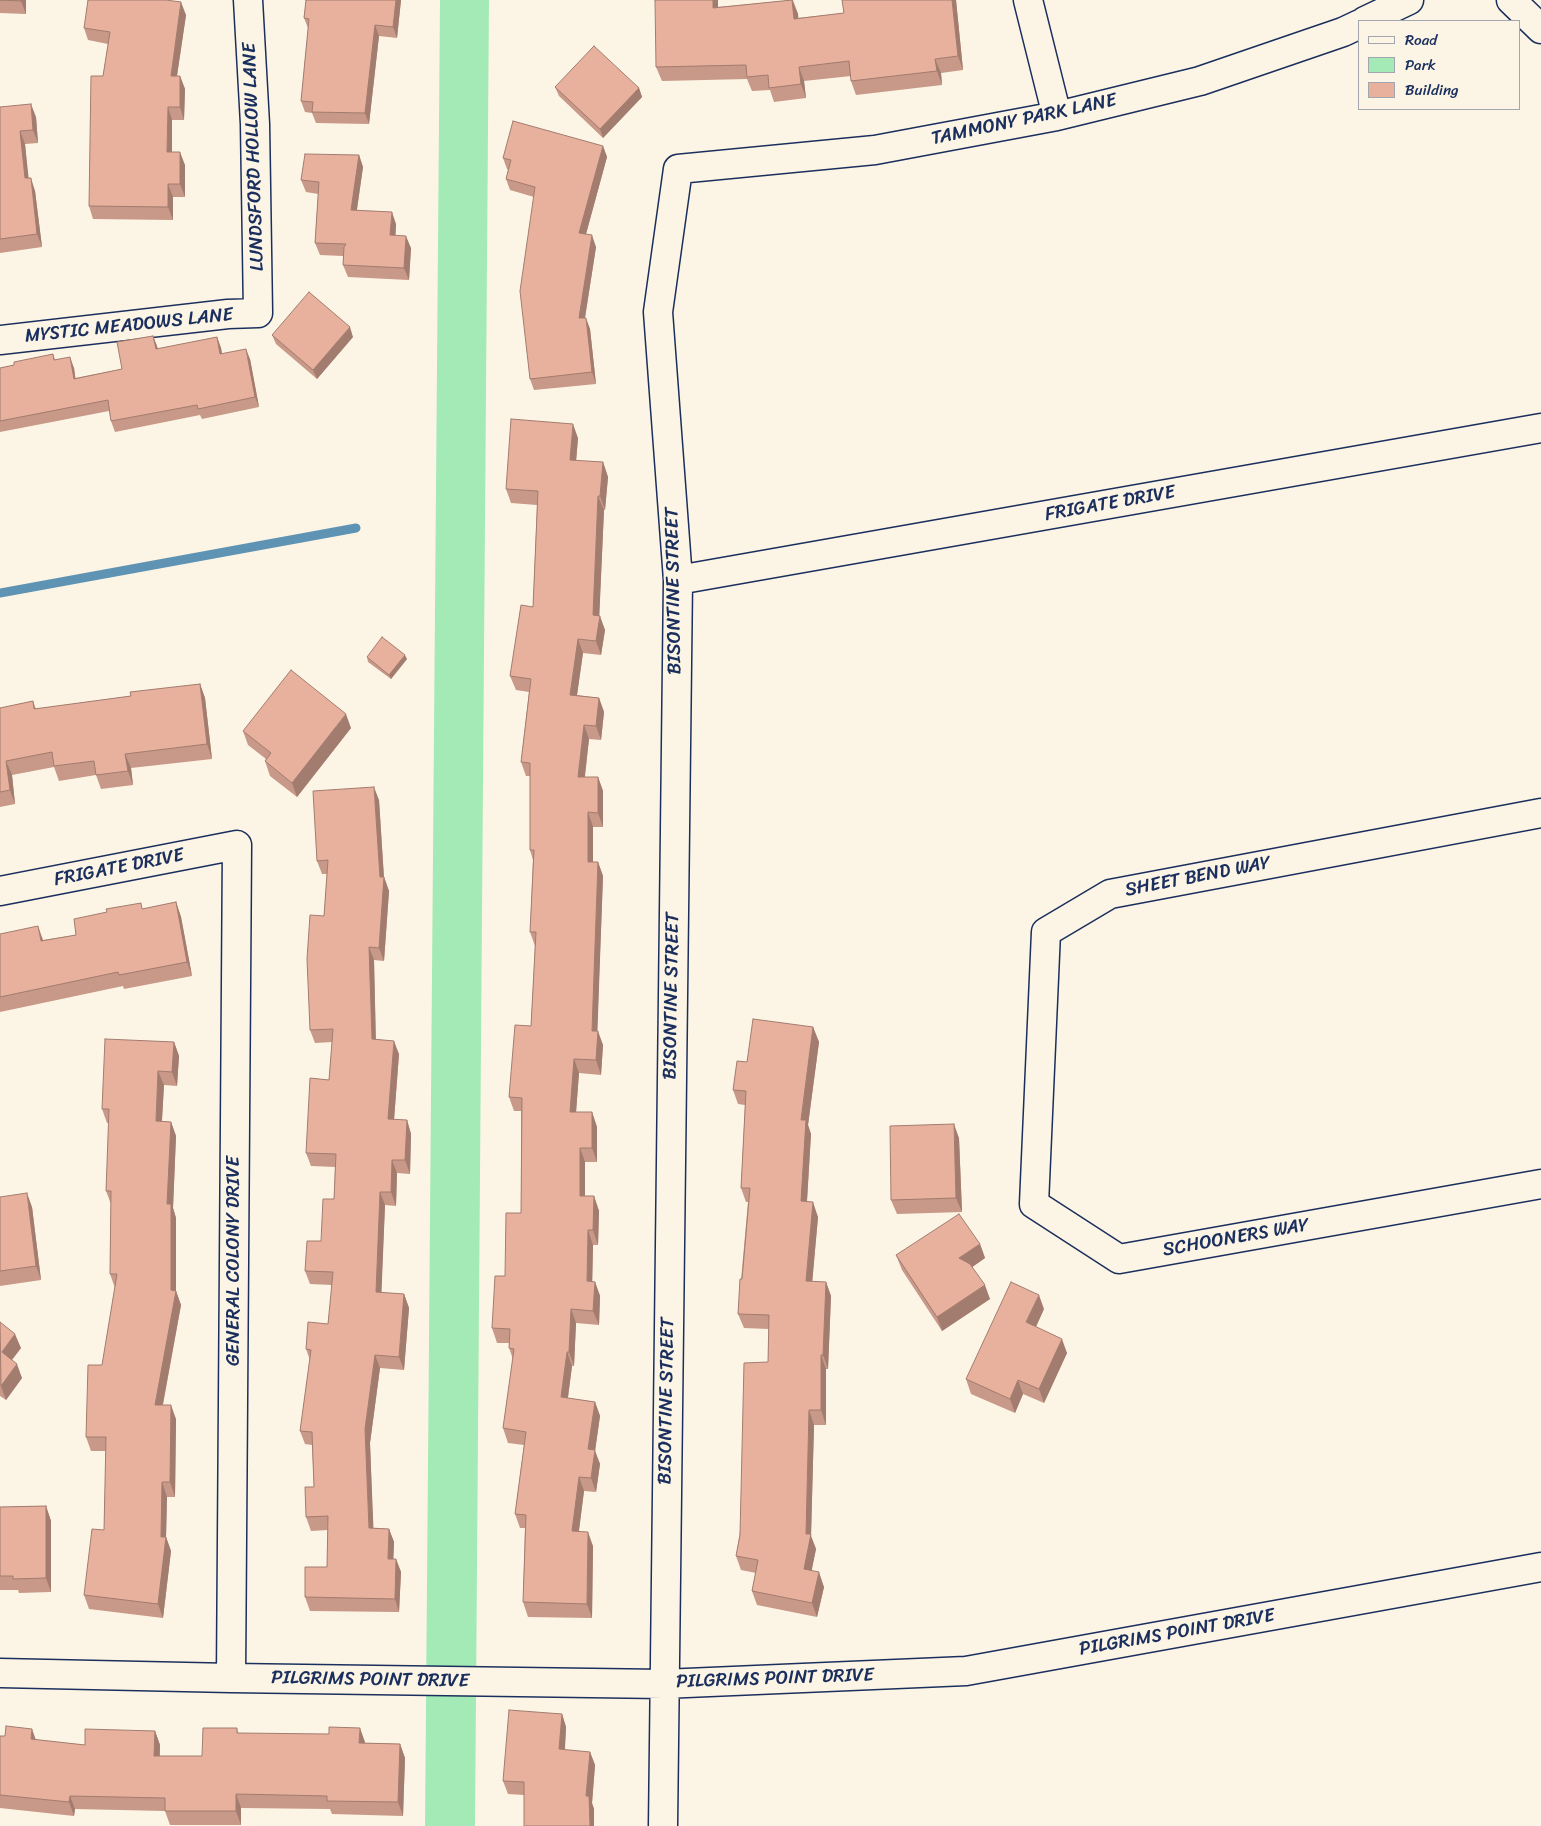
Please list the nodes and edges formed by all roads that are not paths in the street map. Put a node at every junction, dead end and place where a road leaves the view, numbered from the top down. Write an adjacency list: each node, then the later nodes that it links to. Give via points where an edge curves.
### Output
1 (248, 0): 10 (street, LUNDSFORD HOLLOW LANE, via 255,124)
2 (1028, 0): 8 (street)
3 (1409, 0): 5 (street)
4 (1511, 0): 7 (street)
5 (1367, 20)
6 (1358, 25): 8 (street, TAMMONY PARK LANE, via 1200,81)
7 (1541, 28)
8 (1057, 116): 9 (street, TAMMONY PARK LANE, via 875,150)
9 (678, 169): 13 (street, BISONTINE STREET, via 658,312)
10 (258, 313): 11 (street, MYSTIC MEADOWS LANE)
11 (0, 340)
12 (1541, 428): 13 (street, FRIGATE DRIVE)
13 (678, 580): 22 (street, BISONTINE STREET)
14 (1541, 813): 17 (street, SHEET BEND WAY, via 1110,894 1046,932)
15 (237, 844): 16 (street, FRIGATE DRIVE); 21 (street, GENERAL COLONY DRIVE)
16 (0, 891)
17 (1038, 1116): 18 (street, SCHOONERS WAY, via 1034,1204 1119,1259)
18 (1541, 1184)
19 (1541, 1567): 22 (street, PILGRIMS POINT DRIVE, via 966,1671)
20 (0, 1673): 21 (street, PILGRIMS POINT DRIVE)
21 (231, 1678): 22 (street, PILGRIMS POINT DRIVE)
22 (663, 1684): 23 (street, BISONTINE STREET)
23 (663, 1826)

